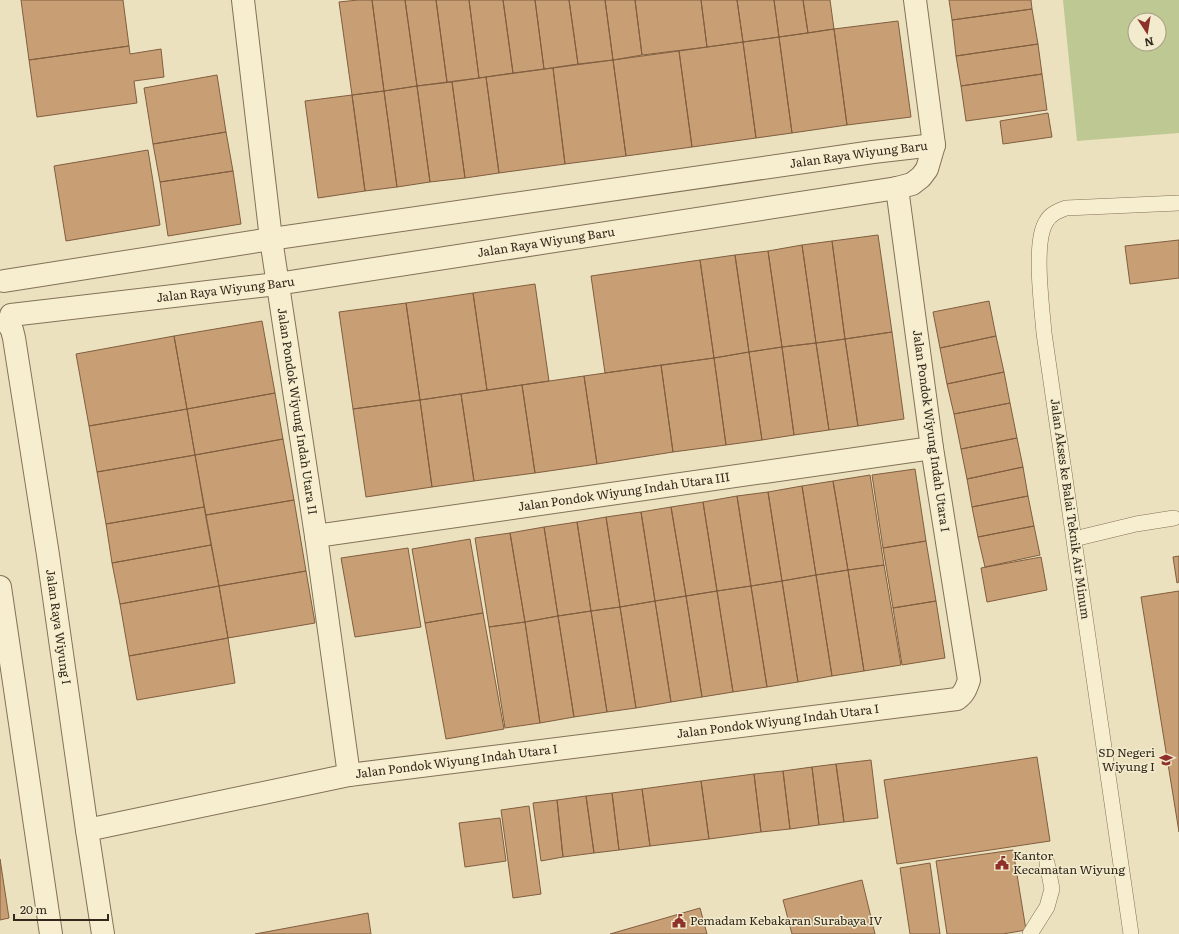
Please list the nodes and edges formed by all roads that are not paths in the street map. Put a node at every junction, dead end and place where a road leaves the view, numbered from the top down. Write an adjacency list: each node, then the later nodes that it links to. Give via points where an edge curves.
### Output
1 (243, 0): 6 (street, Jalan Pondok Wiyung Indah Utara II)
2 (915, 0): 3 (street)
3 (934, 145): 4 (street, Jalan Raya Wiyung Baru, via 927,169 921,177 912,184); 6 (street, Jalan Raya Wiyung Baru)
4 (897, 188): 8 (street, Jalan Raya Wiyung Baru); 10 (street, Jalan Pondok Wiyung Indah Utara I)
5 (1179, 203): 13 (lane, Jalan Akses ke Balai Teknik Air Minum, via 1066,208 1053,213 1046,221 1040,237 1044,333)
6 (271, 239): 7 (street, Jalan Raya Wiyung Baru); 8 (street, Jalan Pondok Wiyung Indah Utara II)
7 (2, 279): 9 (street, via 11,291 14,303)
8 (277, 284): 9 (street, Jalan Raya Wiyung Baru); 12 (street, Jalan Pondok Wiyung Indah Utara II)
9 (6, 321): 16 (street, Jalan Raya Wiyung I, via 14,338)
10 (932, 448): 12 (street, Jalan Pondok Wiyung Indah Utara III); 15 (street, Jalan Pondok Wiyung Indah Utara I, via 969,680 966,689 957,699)
11 (1174, 518): 13 (lane)
12 (316, 536): 15 (street, Jalan Pondok Wiyung Indah Utara II)
13 (1074, 539): 21 (lane, Jalan Akses ke Balai Teknik Air Minum)
14 (0, 587): 18 (street)
15 (349, 775): 16 (street, Jalan Pondok Wiyung Indah Utara I)
16 (86, 830): 19 (street, Jalan Raya Wiyung I)
17 (1048, 863): 20 (lane, via 1052,889 1047,907)
18 (51, 934)
19 (103, 934)
20 (1030, 934)
21 (1131, 934)

